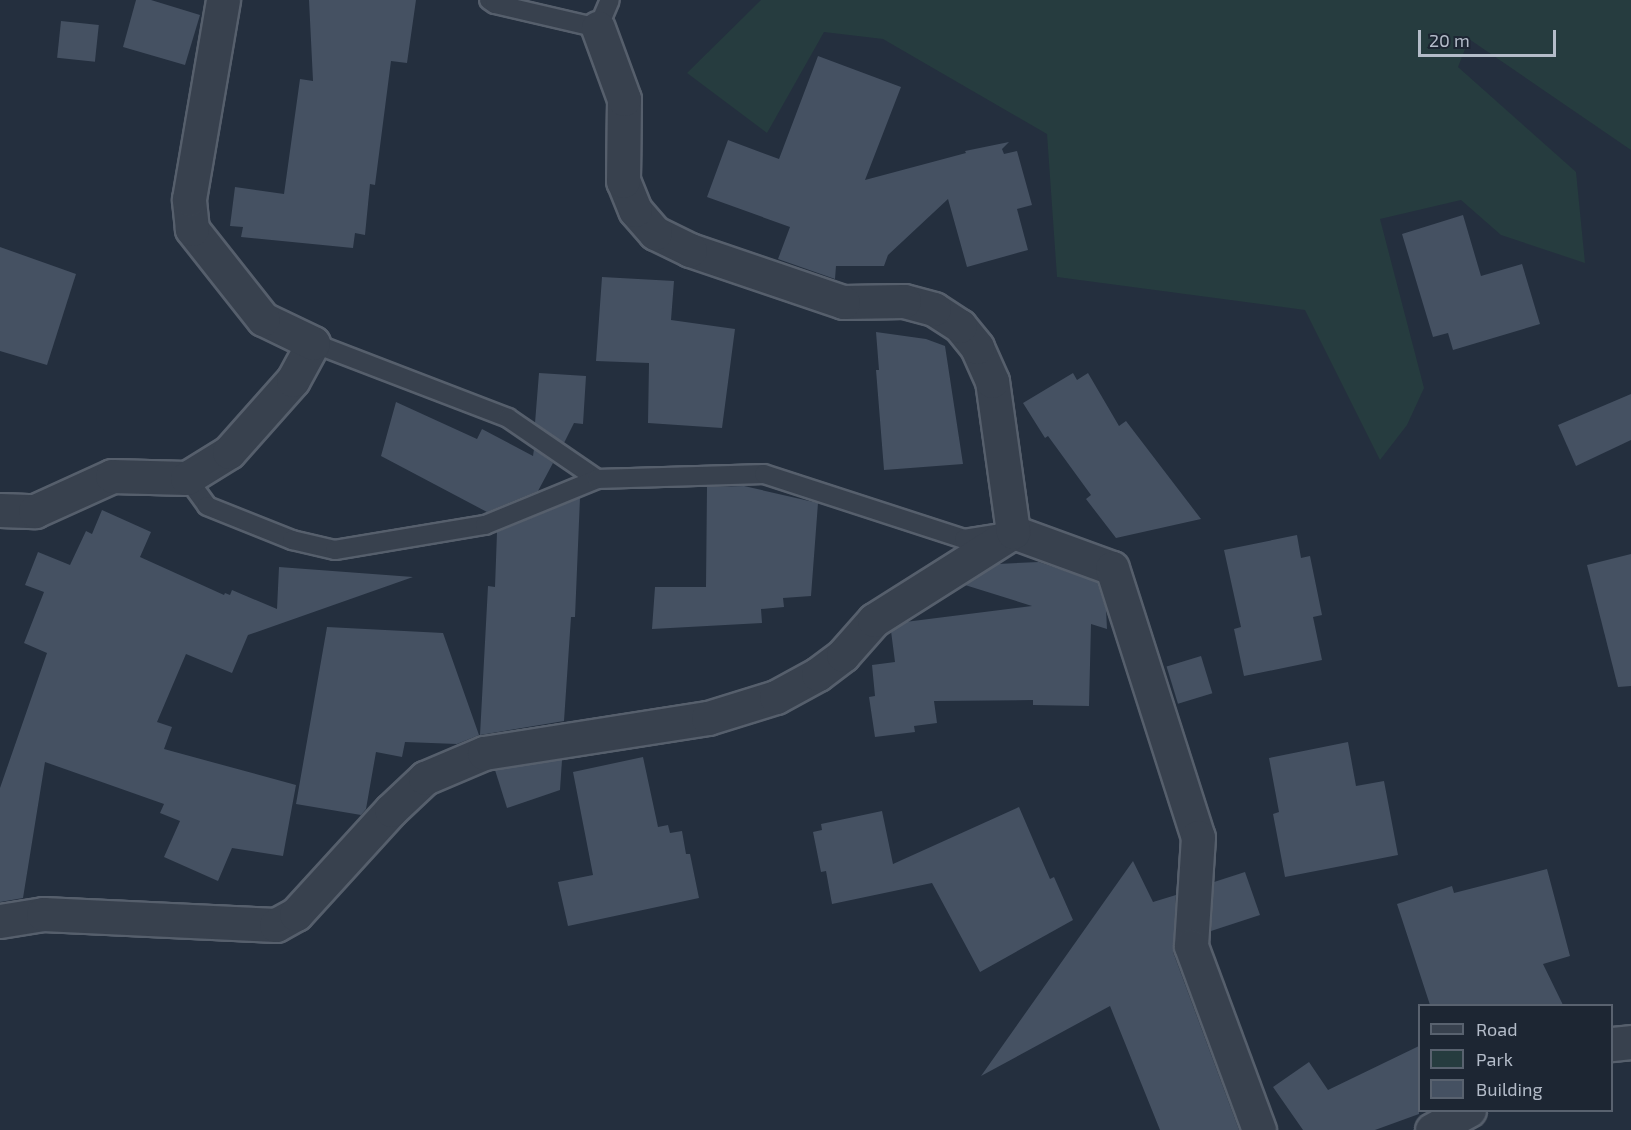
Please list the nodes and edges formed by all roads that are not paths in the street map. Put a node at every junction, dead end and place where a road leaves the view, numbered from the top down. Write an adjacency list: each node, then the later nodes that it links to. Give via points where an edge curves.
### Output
1 (223, 0): 4 (street, via 189,199 192,229 263,319)
2 (489, 0): 3 (lane, via 495,4)
3 (604, 14): 8 (street, via 624,99 623,181 635,210 655,233 690,250 843,302 904,302 934,309 960,326 977,347 992,381)
4 (313, 343): 5 (street, via 293,381 230,452); 6 (lane, via 508,418)
5 (187, 478): 6 (lane, via 207,506 292,540 335,550 485,525); 7 (street, via 112,476 35,511)
6 (597, 479): 8 (lane, via 764,474 964,539)
7 (0, 510)
8 (1013, 532): 9 (street, via 874,620 843,655 776,697 708,718 484,753 425,778 296,914 276,925 43,914); 13 (street, via 1112,568 1198,837 1191,946)
9 (0, 921)
10 (1631, 1042): 11 (street)
11 (1613, 1044)
12 (1466, 1112): 14 (street)
13 (1259, 1130)
14 (1432, 1130)

